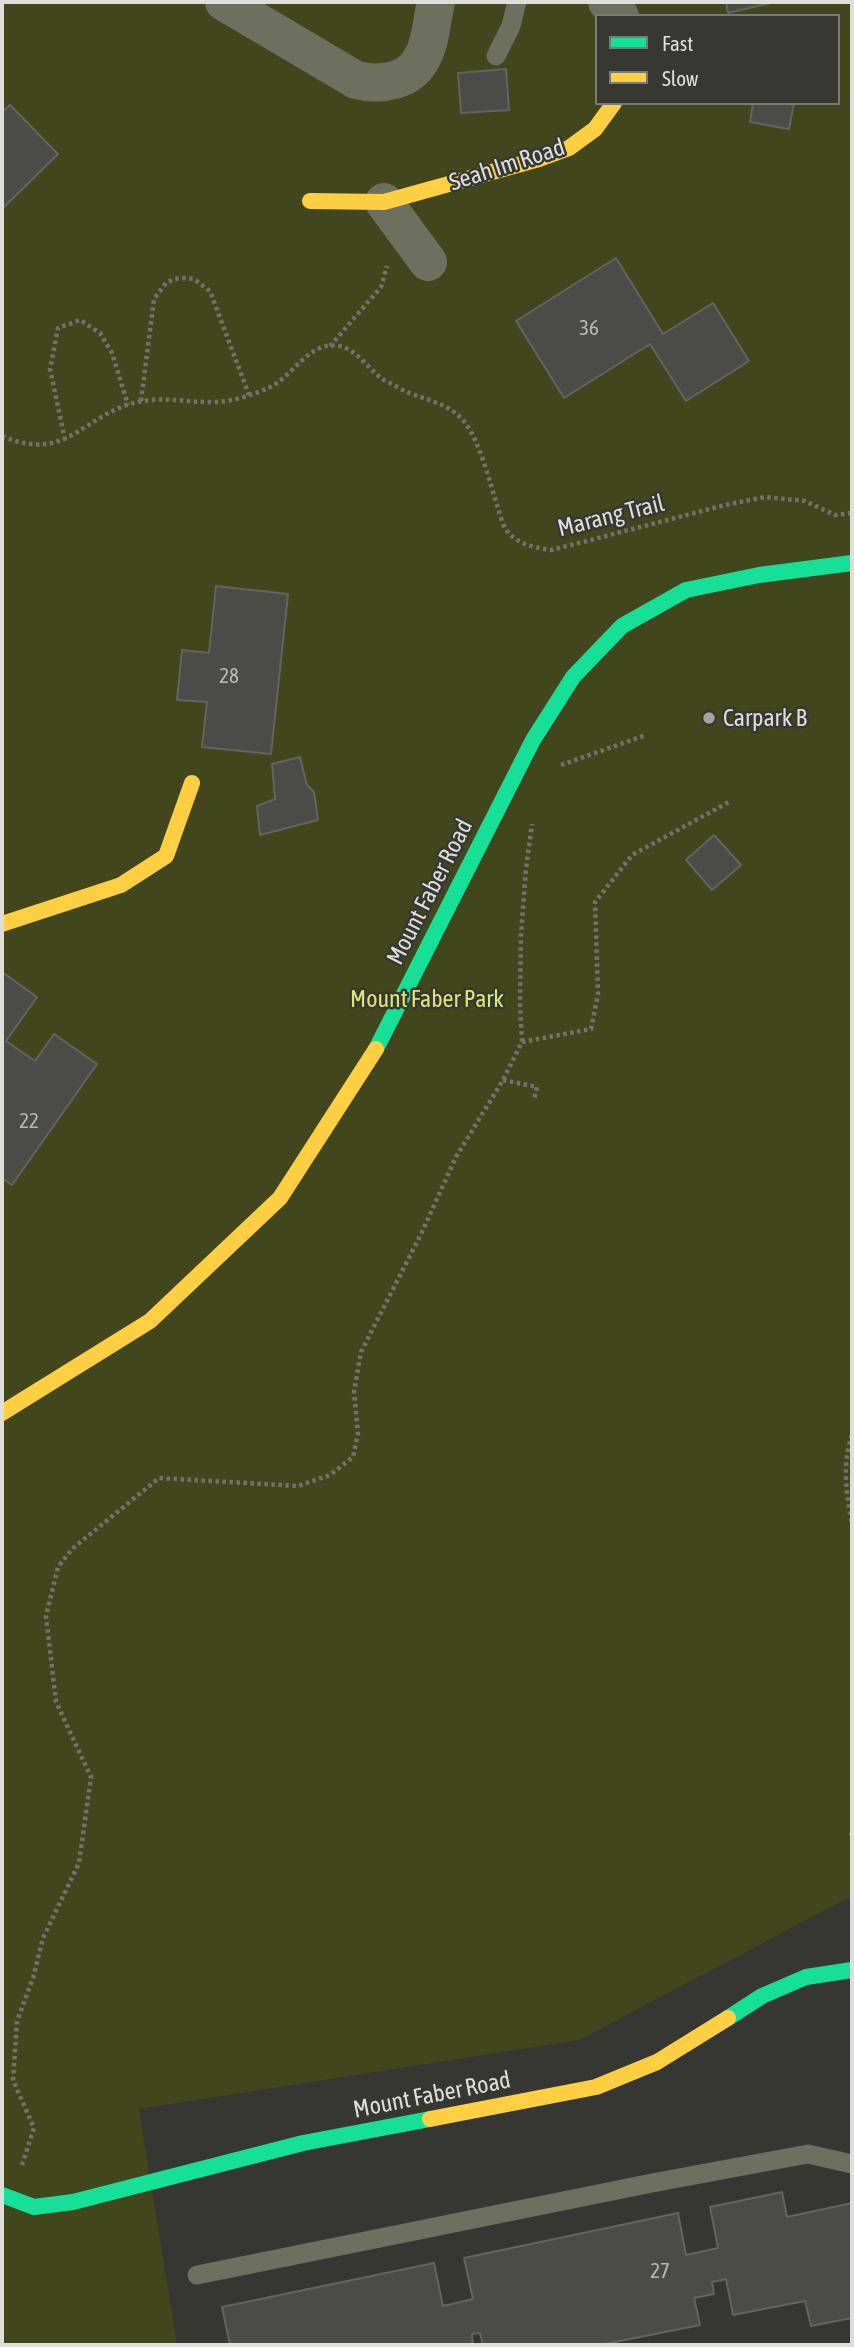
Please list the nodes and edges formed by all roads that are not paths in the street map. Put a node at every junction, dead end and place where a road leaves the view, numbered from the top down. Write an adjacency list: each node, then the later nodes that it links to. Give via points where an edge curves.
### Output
1 (224, 2): 2 (street, via 356,80 372,84 402,78 415,68 424,55)
2 (436, 2)
3 (517, 2): 4 (lane)
4 (496, 56)
5 (612, 105): 7 (street, Seah Im Road, via 594,129 569,148)
6 (310, 201): 7 (street, Seah Im Road)
7 (391, 213): 8 (street)
8 (428, 262)
9 (852, 563): 12 (street, Mount Faber Road, via 686,590 622,626 573,677 533,740 369,1062 281,1198 150,1321)
10 (192, 783): 11 (street, via 166,856 121,885)
11 (2, 924)
12 (2, 1413)
13 (852, 1970): 15 (street, Mount Faber Road, via 806,1977 762,1996 657,2062 596,2087 303,2143 96,2198 34,2207)
14 (852, 2164): 16 (lane, via 808,2154)
15 (2, 2195)
16 (197, 2275)

